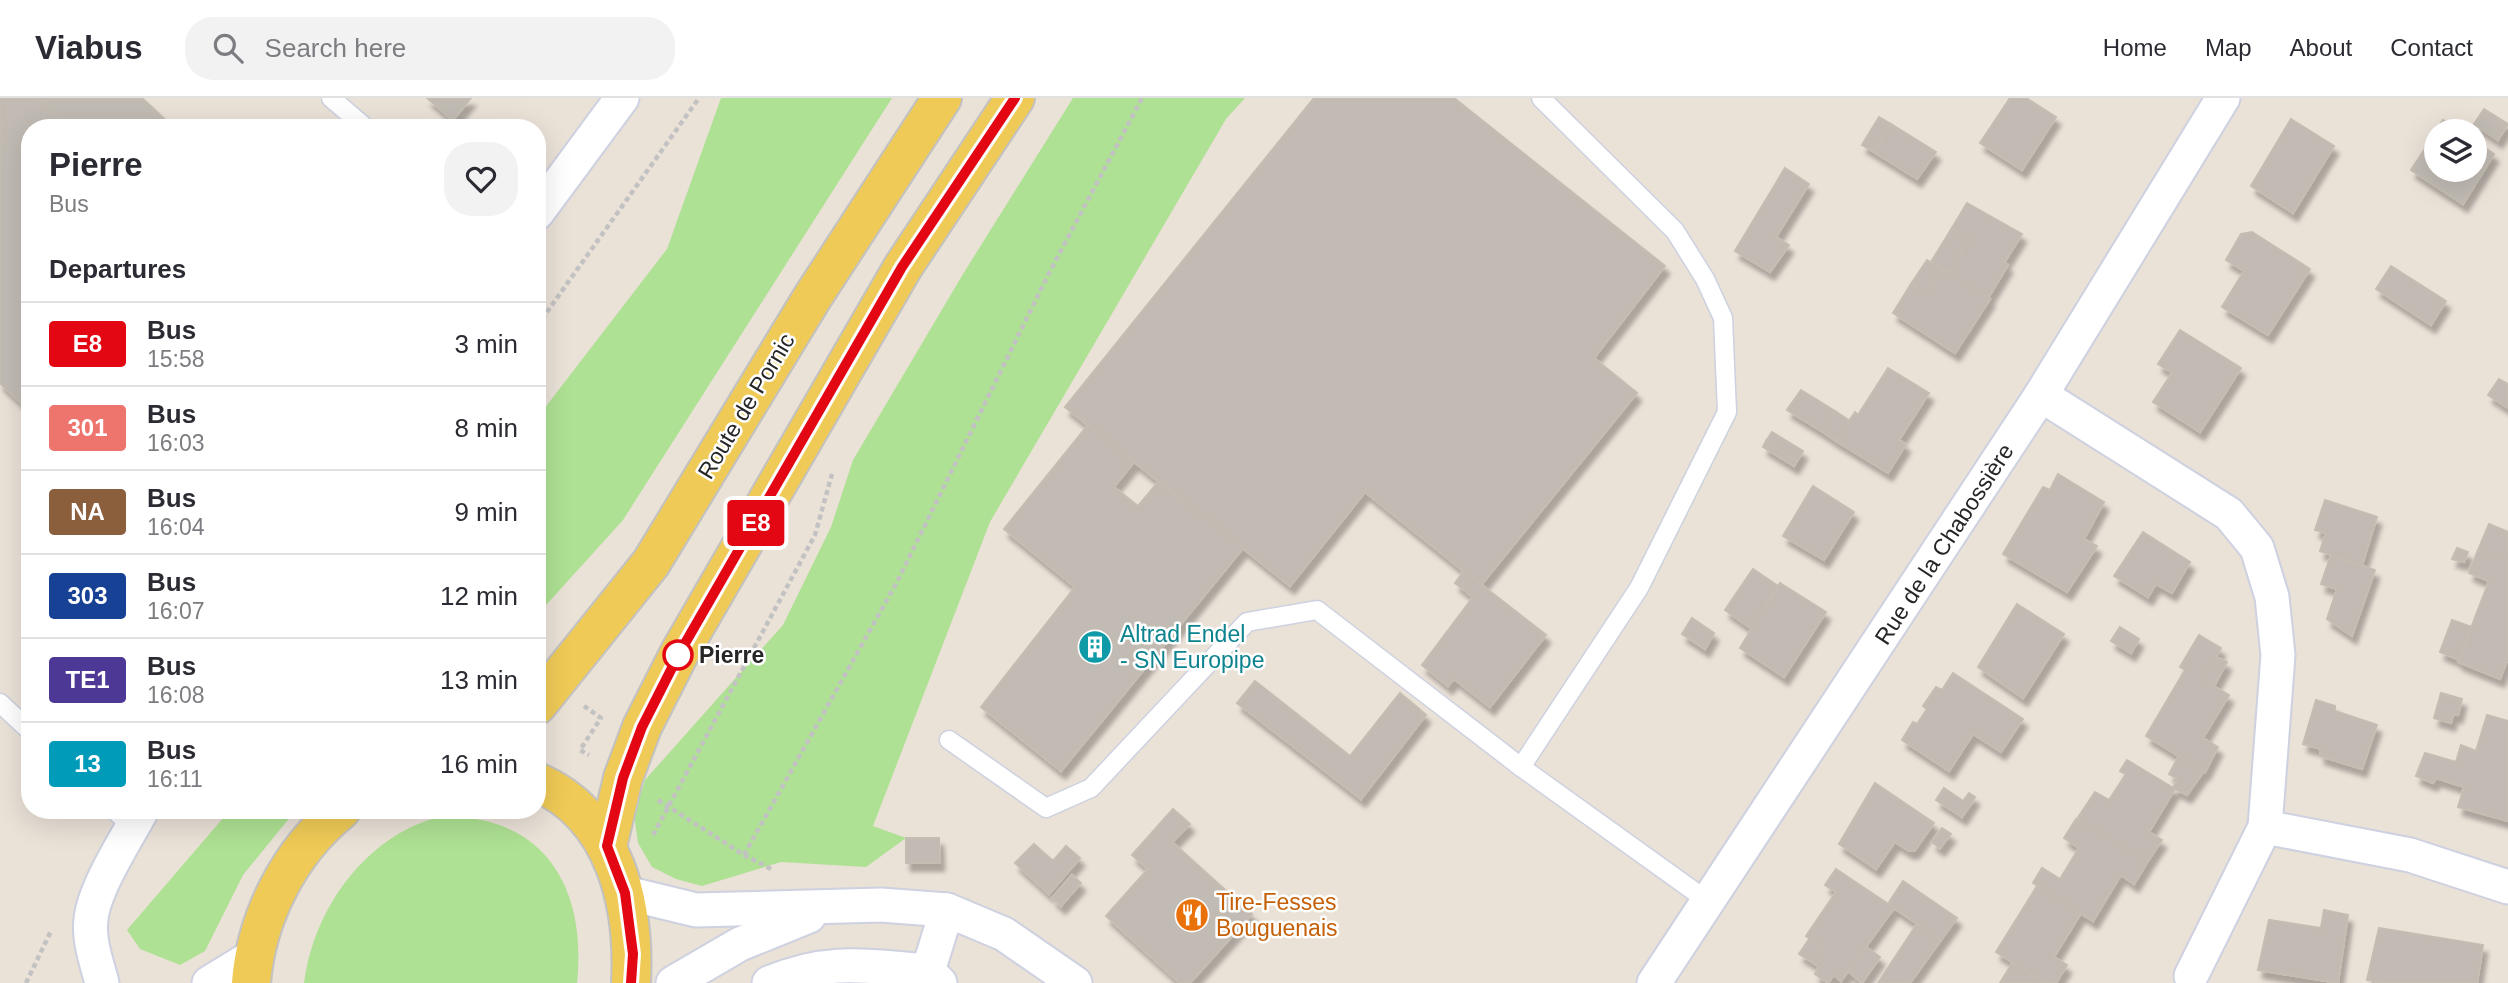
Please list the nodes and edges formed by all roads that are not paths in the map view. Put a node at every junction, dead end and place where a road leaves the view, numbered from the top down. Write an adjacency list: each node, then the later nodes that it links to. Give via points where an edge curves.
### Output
1 (331, 98): 7 (lane)
2 (622, 98): 8 (street)
3 (942, 98): 10 (main road, Route de Pornic, via 812,298 651,564)
4 (1015, 98): 19 (main road, via 902,267 680,652 642,727 623,778)
5 (1541, 98): 14 (lane, via 1675,231 1705,279 1723,318 1727,412 1639,588)
6 (2223, 98): 9 (street, Rue de la Chabossière)
7 (356, 119)
8 (546, 201)
9 (2041, 395): 18 (street, via 2229,514 2257,548 2272,597 2278,655); 21 (street, Rue de la Chabossière)
10 (546, 696)
11 (0, 703): 12 (lane)
12 (21, 723)
13 (948, 740): 14 (lane, via 1046,808 1091,788 1247,622 1317,610)
14 (1521, 767): 21 (lane)
15 (546, 787): 19 (main road, via 569,801 591,824)
16 (128, 819): 27 (street, via 91,918)
17 (332, 819): 24 (main road, via 306,844 284,877 267,912)
18 (2265, 827): 20 (street, via 2410,855); 25 (street)
19 (617, 869): 22 (street, via 696,910); 29 (main road, via 633,954)
20 (2508, 887)
21 (1709, 902): 33 (street, Rue de la Chabossière)
22 (832, 907): 23 (street); 30 (street, via 740,944)
23 (947, 910): 26 (street); 32 (street, via 1004,934)
24 (252, 969): 28 (street)
25 (2191, 976)
26 (934, 977): 31 (street, via 844,964 802,969)
27 (102, 983)
28 (209, 983)
29 (631, 983)
30 (673, 983)
31 (769, 983)
32 (1075, 983)
33 (1654, 983)

